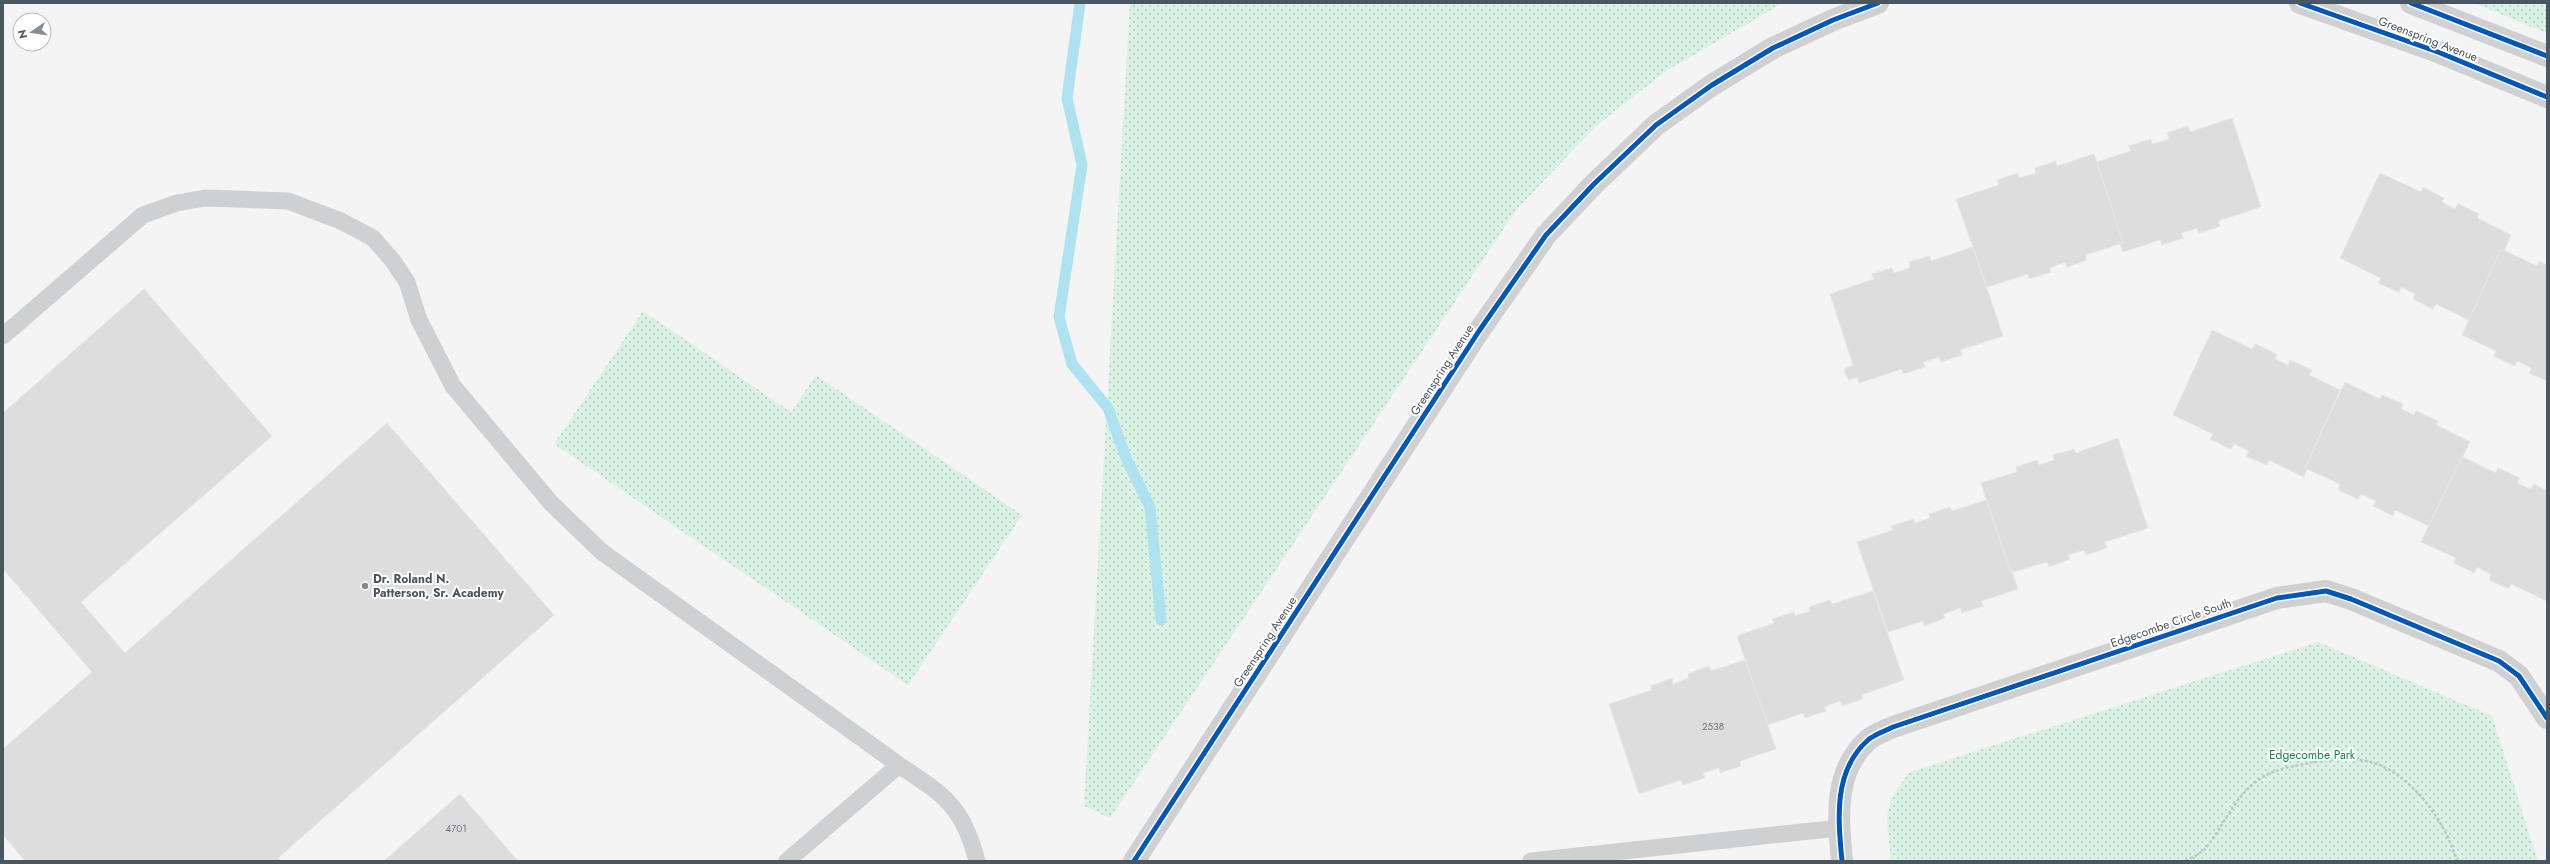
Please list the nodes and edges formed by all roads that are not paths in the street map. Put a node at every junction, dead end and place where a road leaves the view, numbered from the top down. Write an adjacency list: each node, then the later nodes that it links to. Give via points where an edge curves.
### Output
1 (1878, 3): 12 (main road, Greenspring Avenue, via 1833,20 1773,48 1712,85 1656,125 1594,184 1546,235 1479,330)
2 (2300, 3): 5 (main road, Greenspring Avenue, via 2438,52)
3 (2411, 3): 4 (main road)
4 (2547, 56)
5 (2547, 97)
6 (3, 336): 8 (lane, via 142,215 177,203 205,198 288,201 341,221 373,238 393,261 407,282 419,320 453,386 551,503 602,552)
7 (2547, 718): 9 (street, Edgecombe Circle South, via 2519,676 2498,661 2351,599 2326,591 2307,592 2277,598 1893,727 1869,739 1853,757 1844,774)
8 (899, 765): 10 (lane); 11 (lane, via 947,798 961,815)
9 (1839, 828): 13 (lane); 14 (street, Edgecombe Circle South)
10 (787, 861)
11 (977, 861)
12 (1134, 861)
13 (1531, 861)
14 (1842, 861)

